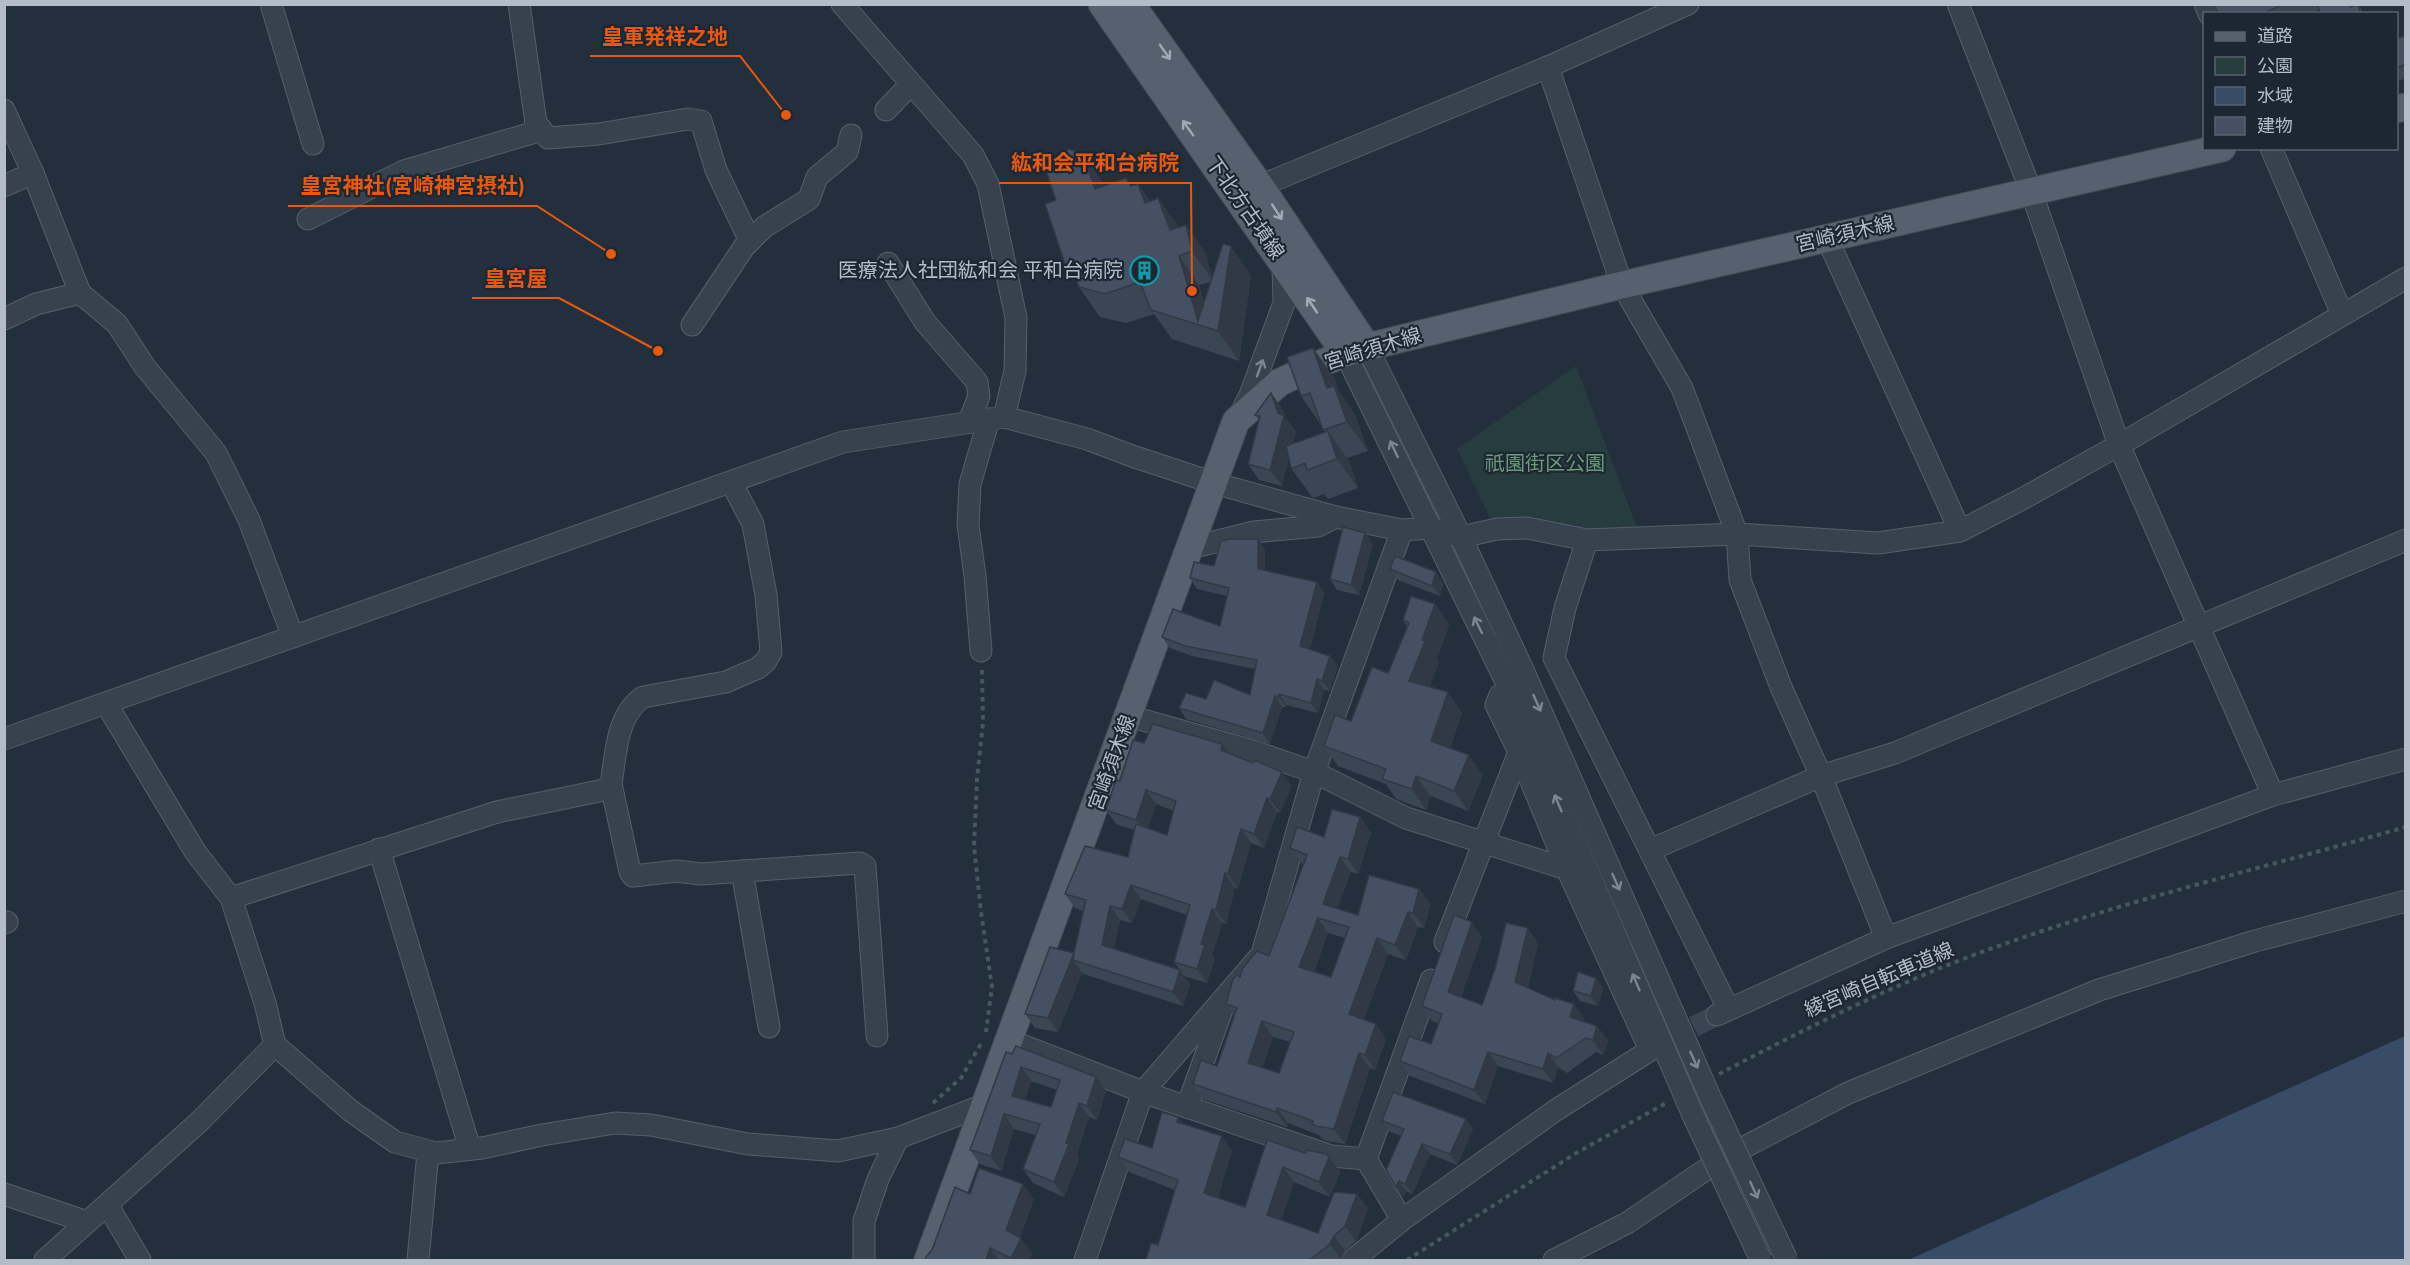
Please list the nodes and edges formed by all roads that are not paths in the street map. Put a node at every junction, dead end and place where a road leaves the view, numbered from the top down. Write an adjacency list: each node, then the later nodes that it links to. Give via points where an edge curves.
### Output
1 (271, 4): 14 (street)
2 (842, 4): 9 (street)
3 (1102, 4): 24 (main road, 下北方古墳線, one-way to 3)
4 (1131, 4): 19 (main road, 下北方古墳線, one-way to 19)
5 (1958, 4): 20 (street)
6 (522, 5): 12 (street)
7 (1684, 5): 8 (street)
8 (1548, 67): 19 (street); 27 (street)
9 (910, 84): 11 (street); 33 (street, via 973,155 988,184 1016,318 1015,371)
10 (4, 110): 17 (street)
11 (886, 110)
12 (536, 123): 21 (street, via 532,133 404,171); 23 (street, via 548,138 688,119 701,121 716,170)
13 (851, 135): 23 (street, via 847,152 817,177 809,199 764,227)
14 (312, 144)
15 (2213, 150): 20 (main road, 宮崎須木線)
16 (2272, 150): 29 (street)
17 (33, 173): 18 (street); 28 (street)
18 (4, 186)
19 (1260, 186): 32 (main road, 下北方古墳線, one-way to 32)
20 (2031, 191): 22 (main road, 宮崎須木線); 35 (street)
21 (308, 219)
22 (1827, 238): 27 (main road, 宮崎須木線); 41 (street)
23 (750, 242): 31 (street)
24 (1283, 262): 32 (main road, 下北方古墳線, one-way to 24); 34 (street, one-way to 24, via 1251,395 1284,303)
25 (888, 263): 33 (street, via 925,322 978,382)
26 (2406, 278): 29 (street)
27 (1623, 285): 32 (main road, 宮崎須木線); 42 (street, via 1682,388)
28 (80, 293): 30 (street, via 36,304); 48 (street, via 117,324 145,367 216,453 249,519)
29 (2342, 314): 35 (street)
30 (4, 319)
31 (692, 325)
32 (1356, 350): 34 (main road, 宮崎須木線, via 1280,382); 39 (street, one-way to 32); 43 (street)
33 (987, 420): 36 (street, via 843,442); 37 (street, via 1087,439); 49 (street, via 970,484 968,525)
34 (1236, 421): 37 (main road, 宮崎須木線)
35 (2119, 445): 41 (street); 47 (street)
36 (731, 482): 48 (street); 60 (street, via 753,524 771,652 758,668 726,682 643,697 633,704 623,721)
37 (1214, 483): 38 (street); 46 (main road, 宮崎須木線)
38 (1336, 517): 40 (street); 46 (street, via 1318,526 1254,532)
39 (1431, 528): 40 (street); 43 (street); 52 (street, one-way to 39)
40 (1402, 530): 58 (street)
41 (1960, 531): 42 (street, via 1878,543)
42 (1737, 534): 44 (street); 59 (street, via 1740,580)
43 (1461, 537): 44 (street, via 1497,528 1527,528); 51 (street)
44 (1587, 540): 50 (street)
45 (2406, 540): 47 (street)
46 (1190, 548): 54 (main road, 宮崎須木線)
47 (2197, 625): 59 (street, via 1895,753); 61 (street)
48 (293, 637): 53 (street)
49 (981, 651)
50 (1554, 658): 51 (street); 64 (street)
51 (1524, 672): 95 (street, one-way to 95, bridge, via 1711,1099)
52 (1510, 690): 56 (street, via 1500,695 1496,705); 94 (street, one-way to 52, bridge, via 1692,1113)
53 (107, 705): 55 (street); 67 (street, via 196,853)
54 (1130, 716): 58 (street); 73 (main road, 宮崎須木線)
55 (4, 739)
56 (1519, 752): 62 (street); 65 (street)
57 (2406, 759): 61 (street)
58 (1314, 772): 62 (street, via 1406,818); 70 (street, via 1262,954)
59 (1821, 776): 64 (street); 69 (street)
60 (611, 784): 63 (street, via 604,790 497,812); 66 (street, via 633,876)
61 (2273, 795): 69 (street)
62 (1483, 842): 65 (street); 81 (street)
63 (379, 849): 67 (street); 79 (street)
64 (1650, 850): 69 (street, via 1723,1011)
65 (1567, 869): 84 (street, via 1655,1047 1556,1110)
66 (742, 871): 71 (street); 72 (street, via 860,863 865,866)
67 (231, 898): 74 (street)
68 (2406, 901): 93 (street, via 2254,941 2099,990 1848,1092 1720,1160 1627,1222)
69 (1886, 938)
70 (1227, 995): 75 (street); 77 (street)
71 (769, 1026)
72 (877, 1036)
73 (1009, 1040): 75 (street); 76 (main road, 宮崎須木線)
74 (275, 1045): 80 (street, via 351,1111 395,1142); 83 (street, via 200,1122)
75 (1143, 1092): 77 (street); 91 (street)
76 (984, 1105): 78 (street); 90 (main road, 宮崎須木線)
77 (1187, 1107): 81 (street, via 1330,1156)
78 (898, 1138): 79 (street, via 838,1151 748,1144 651,1125 615,1123); 89 (street, via 864,1221)
79 (470, 1149): 80 (street)
80 (428, 1152): 88 (street)
81 (1366, 1159): 84 (street)
82 (4, 1194): 85 (street)
83 (108, 1206): 85 (street); 87 (street)
84 (1402, 1220): 92 (street)
85 (87, 1222): 86 (street)
86 (45, 1260)
87 (140, 1260)
88 (418, 1260)
89 (864, 1260)
90 (928, 1260)
91 (1085, 1260)
92 (1353, 1260)
93 (1554, 1260)
94 (1761, 1260)
95 (1787, 1260)

